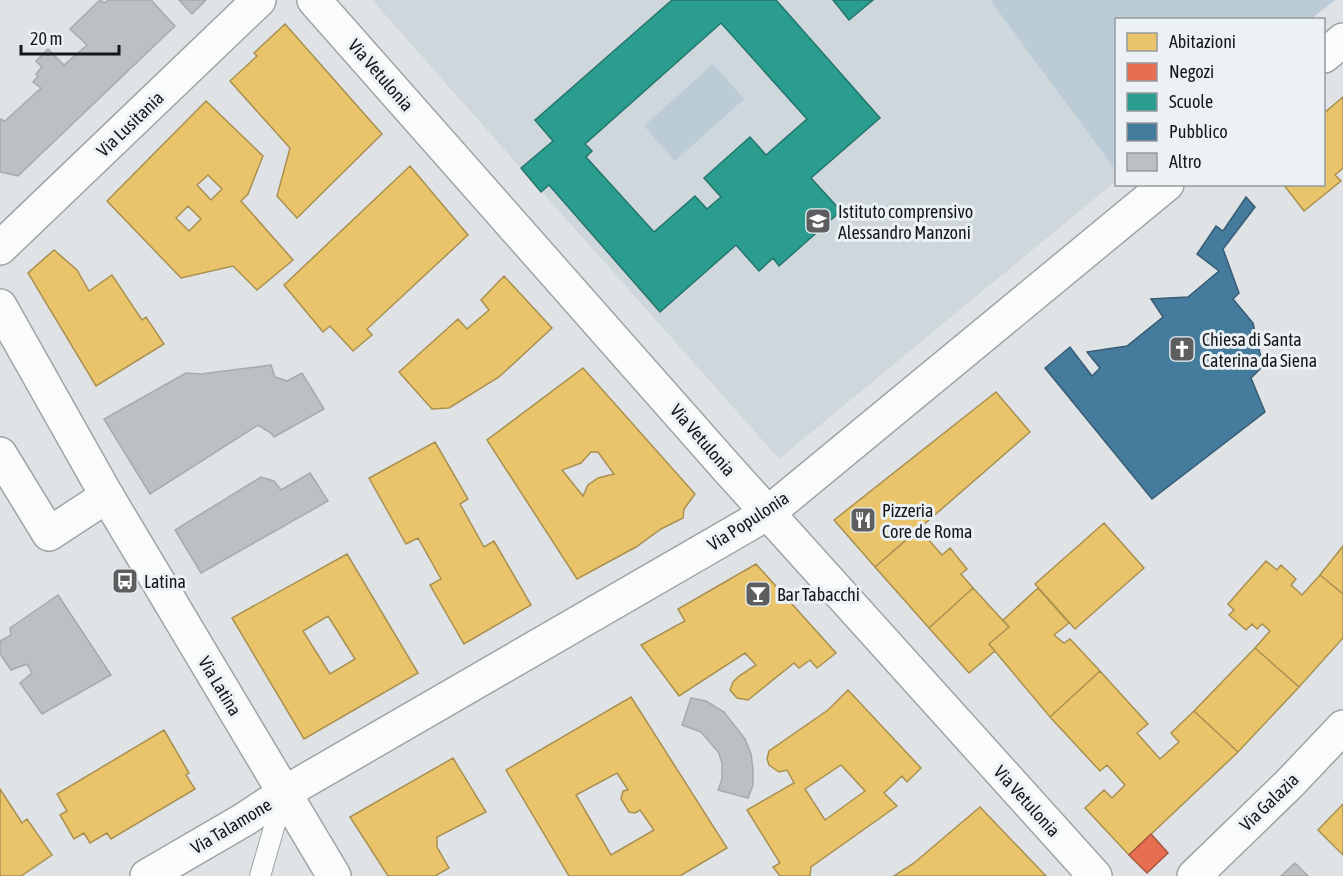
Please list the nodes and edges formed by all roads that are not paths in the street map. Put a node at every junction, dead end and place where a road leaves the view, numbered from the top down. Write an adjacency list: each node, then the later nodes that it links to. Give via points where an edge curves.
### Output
1 (259, 0): 6 (street, Via Lusitania)
2 (315, 0): 10 (street, Via Vetulonia)
3 (1343, 40): 4 (street)
4 (1325, 54)
5 (1165, 186): 10 (street, Via Populonia)
6 (0, 248)
7 (0, 306): 9 (street, Via Latina)
8 (0, 454): 9 (street, via 49,534)
9 (107, 496): 12 (street, Via Latina)
10 (768, 513): 12 (street, Via Populonia); 16 (street, Via Vetulonia)
11 (1343, 727): 17 (street, Via Galazia)
12 (284, 793): 13 (street, Via Talamone); 14 (lane); 15 (street, Via Latina)
13 (147, 876)
14 (260, 876)
15 (334, 876)
16 (1095, 876)
17 (1194, 876)

